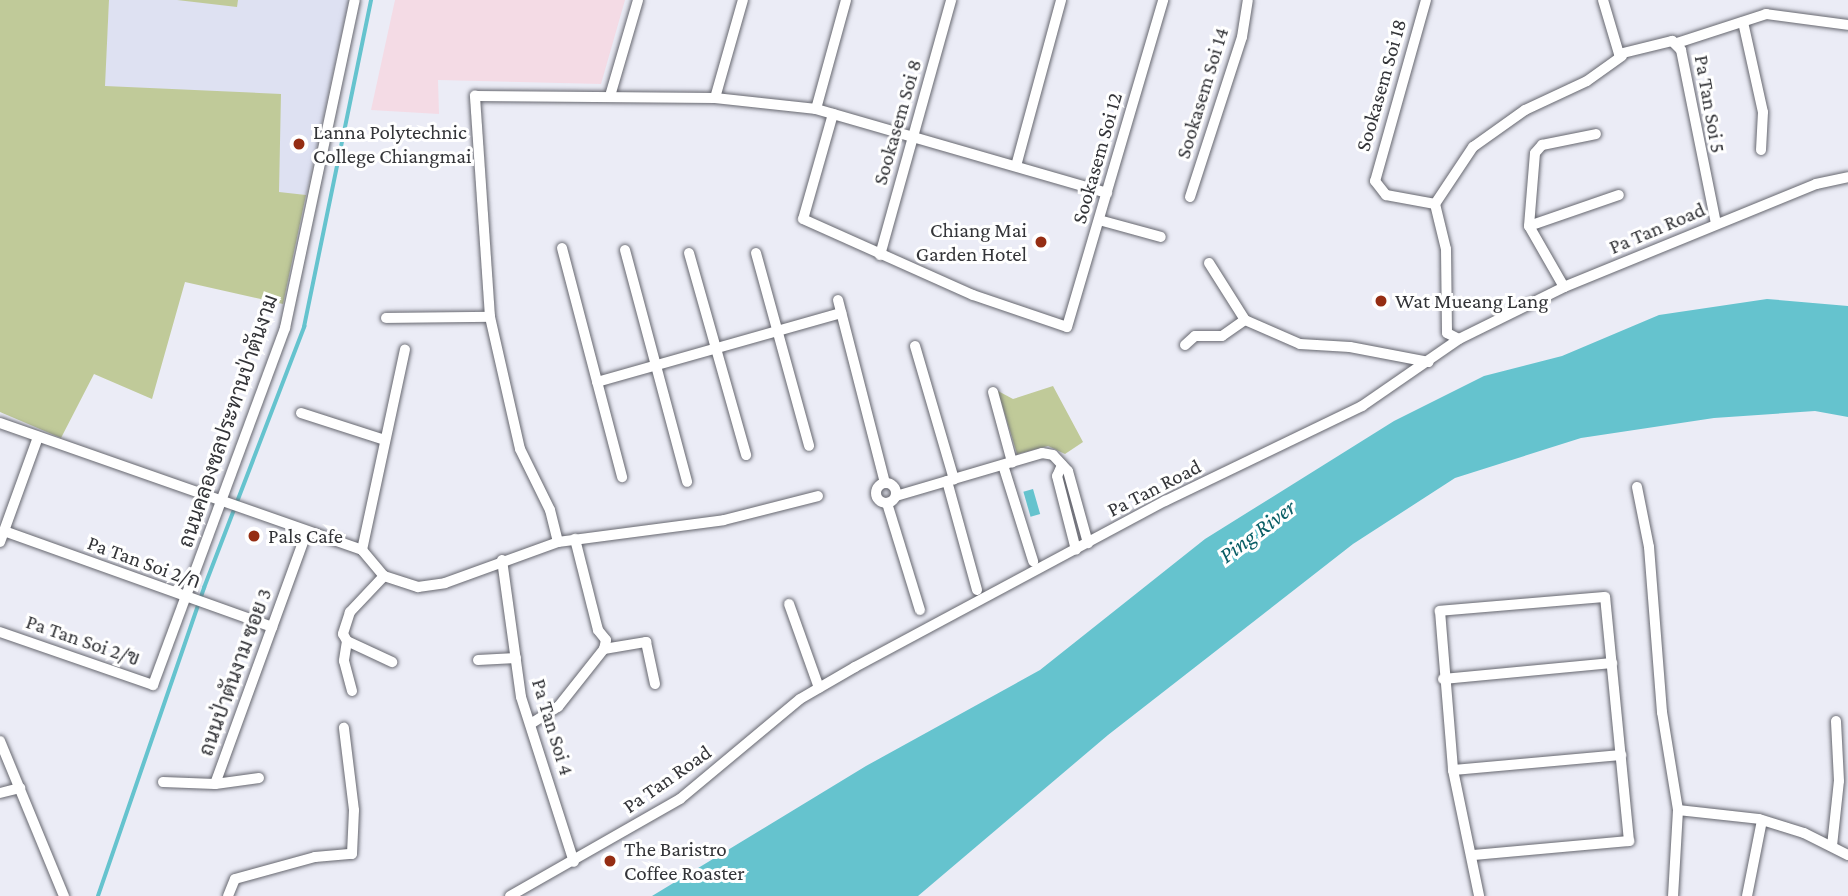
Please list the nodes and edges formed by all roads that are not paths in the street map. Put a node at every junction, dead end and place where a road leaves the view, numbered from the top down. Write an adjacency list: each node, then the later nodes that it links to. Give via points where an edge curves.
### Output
1 (355, 0): 69 (street, ถนนคลองชลประทานป่าตันงาม, via 285,328)
2 (638, 0): 15 (street)
3 (743, 0): 16 (street)
4 (846, 0): 17 (street)
5 (951, 0): 20 (street, Sookasem Soi 8)
6 (1061, 0): 22 (street)
7 (1163, 0): 24 (street, Sookasem Soi 12)
8 (1248, 0): 26 (street, Sookasem Soi 14, via 1242,37)
9 (1426, 0): 27 (street, Sookasem Soi 18, via 1374,181 1386,195)
10 (1603, 0): 14 (street, via 1613,48)
11 (1742, 22): 12 (street, via 1766,14); 13 (street); 21 (street, via 1763,112)
12 (1848, 25)
13 (1677, 43): 14 (street, Pa Tan Soi 5); 29 (street, Pa Tan Soi 5, via 1692,91 1698,146)
14 (1624, 55): 27 (street, via 1587,81 1525,110 1473,147)
15 (610, 96): 16 (street); 41 (street, via 475,96)
16 (715, 98): 17 (street)
17 (816, 110): 18 (street)
18 (833, 114): 20 (street); 36 (street, via 803,219)
19 (1596, 134): 30 (street, via 1542,145 1535,153)
20 (913, 137): 22 (street); 36 (street, Sookasem Soi 8)
21 (1761, 150)
22 (1016, 166): 24 (street)
23 (1848, 177): 29 (street, Pa Tan Road, via 1815,184)
24 (1107, 193): 28 (street, Sookasem Soi 12)
25 (1619, 195): 30 (street)
26 (1190, 197)
27 (1435, 204): 45 (street, via 1446,249 1447,333)
28 (1099, 220): 31 (street); 36 (street, Sookasem Soi 12, via 1068,327 973,295)
29 (1716, 224): 38 (street, Pa Tan Road)
30 (1529, 226): 38 (street)
31 (1161, 237)
32 (562, 248): 52 (street)
33 (625, 250): 51 (street)
34 (689, 253): 48 (street)
35 (755, 253): 44 (street)
36 (880, 254)
37 (1209, 263): 43 (street)
38 (1564, 287): 45 (street, Pa Tan Road)
39 (838, 300): 40 (street)
40 (841, 313): 44 (street); 65 (street)
41 (490, 317): 42 (street); 73 (street, via 520,449 550,509)
42 (386, 318)
43 (1245, 320): 46 (street, via 1222,336 1195,336); 50 (street, via 1300,344 1350,346)
44 (777, 331): 48 (street); 58 (street)
45 (1459, 339): 50 (street, Pa Tan Road)
46 (1185, 345)
47 (915, 346): 63 (street)
48 (716, 349): 51 (street); 59 (street)
49 (404, 350): 57 (street)
50 (1429, 362): 74 (street, Pa Tan Road, via 1362,406)
51 (656, 366): 52 (street); 64 (street)
52 (597, 382): 62 (street)
53 (993, 392): 60 (street)
54 (301, 413): 57 (street)
55 (0, 423): 56 (street)
56 (38, 437): 69 (street); 71 (street)
57 (385, 439): 75 (street)
58 (809, 446)
59 (746, 455)
60 (1008, 463): 61 (street, via 1042,453); 63 (street); 78 (street)
61 (1062, 465): 74 (street, via 1068,471); 76 (street, via 1057,475)
62 (622, 477)
63 (950, 480): 68 (street); 80 (street)
64 (687, 482)
65 (885, 484): 68 (street, via 895,488); 68 (street, via 877,496)
66 (1637, 487): 108 (street, via 1651,572 1662,712)
67 (818, 496): 72 (street, via 724,520)
68 (891, 499): 83 (street)
69 (223, 503): 70 (street); 81 (street, ถนนคลองชลประทานป่าตันงาม)
70 (307, 531): 75 (street); 84 (street, ถนนป่าตันงาม ซอย 3)
71 (2, 536): 81 (street, Pa Tan Soi 2/ก)
72 (576, 539): 73 (street); 87 (street, via 598,630 606,640)
73 (558, 542): 77 (street)
74 (1088, 543): 76 (street, Pa Tan Road)
75 (362, 550): 79 (street)
76 (1076, 550): 95 (street, Pa Tan Road)
77 (502, 560): 79 (street, via 445,583 418,587); 88 (street, Pa Tan Soi 4)
78 (1033, 561)
79 (384, 576): 86 (street, via 344,623)
80 (977, 590)
81 (186, 598): 84 (street, Pa Tan Soi 2/ก); 94 (street, ถนนคลองชลประทานป่าตันงาม)
82 (789, 604): 95 (street)
83 (920, 610)
84 (272, 627): 105 (street, ถนนป่าตันงาม ซอย 3)
85 (0, 632): 94 (street, Pa Tan Soi 2/ข)
86 (347, 640): 90 (street); 96 (street, via 344,662)
87 (604, 649): 93 (street, via 646,642); 98 (street, via 558,707)
88 (516, 658): 89 (street); 98 (street, Pa Tan Soi 4)
89 (478, 660)
90 (392, 662)
91 (1612, 663): 92 (street); 92 (street, via 1605,597 1440,611); 101 (street)
92 (1443, 679): 102 (street)
93 (655, 684)
94 (153, 685)
95 (819, 688): 113 (street, Pa Tan Road, via 680,799)
96 (352, 691)
97 (1836, 721): 110 (street, via 1839,781)
98 (532, 723): 113 (street, Pa Tan Soi 4)
99 (344, 728): 115 (street, via 354,810 352,854 315,858 246,876 231,883)
100 (0, 741): 106 (street)
101 (1620, 755): 102 (street); 111 (street, via 1629,841)
102 (1453, 770): 111 (street)
103 (258, 778): 105 (street, ถนนป่าตันงาม ซอย 3)
104 (163, 782): 105 (street)
105 (215, 784)
106 (20, 788): 107 (street); 114 (street)
107 (0, 793)
108 (1678, 810): 109 (street); 118 (street)
109 (1762, 820): 110 (street); 119 (street)
110 (1832, 846): 112 (street)
111 (1473, 855): 117 (street)
112 (1848, 855)
113 (574, 862): 116 (street, Pa Tan Road)
114 (64, 896)
115 (228, 896)
116 (510, 896)
117 (1479, 896)
118 (1673, 896)
119 (1747, 896)

